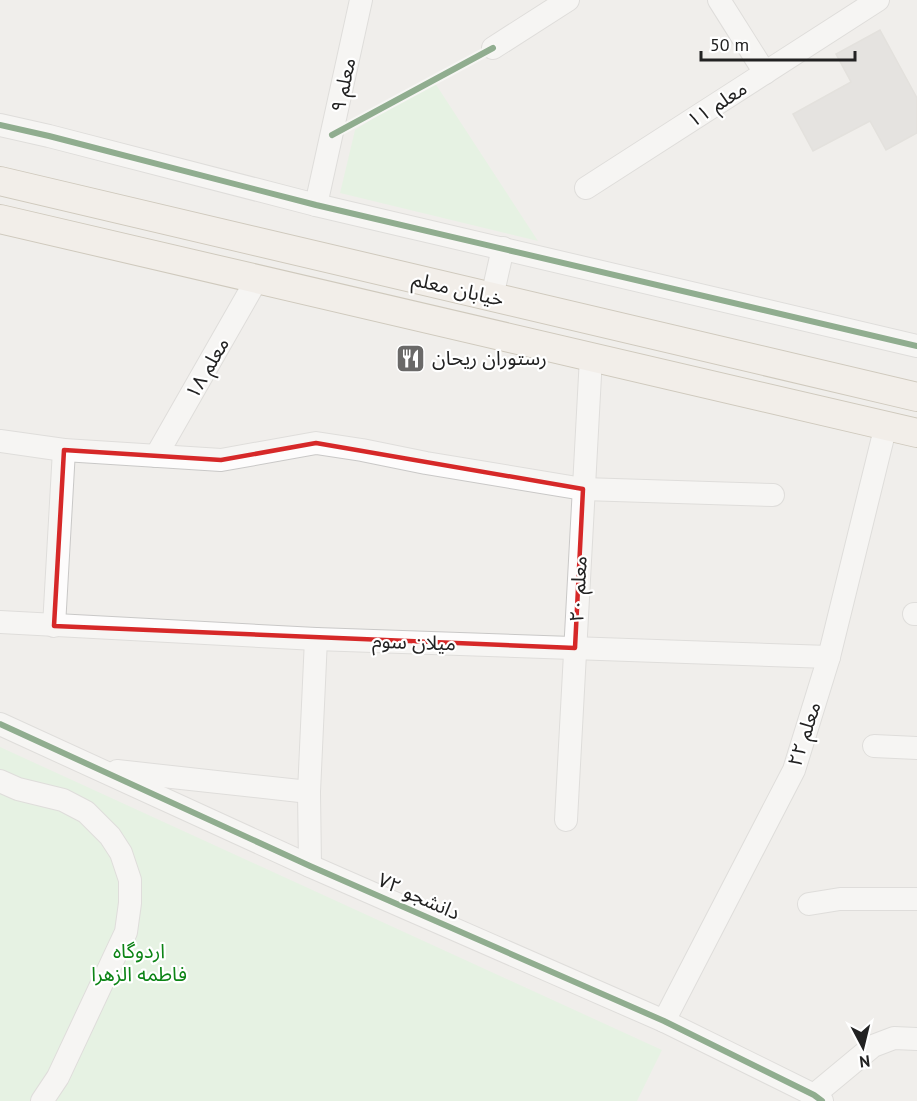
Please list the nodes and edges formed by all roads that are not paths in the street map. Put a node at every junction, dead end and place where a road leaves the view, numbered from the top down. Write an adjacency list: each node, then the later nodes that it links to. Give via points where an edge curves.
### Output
1 (362, 0): 10 (street, معلم ۹)
2 (568, 0): 5 (street)
3 (719, 0): 6 (street)
4 (878, 0): 6 (street, معلم ۱۱)
5 (493, 48)
6 (765, 73): 9 (street, معلم ۱۱)
7 (0, 126): 10 (street)
8 (0, 181): 14 (main road, خیابان معلم)
9 (586, 188)
10 (316, 205): 12 (street)
11 (0, 219): 13 (main road, خیابان معلم)
12 (503, 248): 14 (street); 15 (street)
13 (257, 279): 17 (main road, خیابان معلم); 24 (street, معلم ۱۸)
14 (492, 297): 16 (main road, خیابان معلم)
15 (917, 346)
16 (729, 352): 18 (main road); 19 (main road, خیابان معلم)
17 (591, 357): 18 (main road, خیابان معلم); 25 (street, معلم ۲۰)
18 (721, 387): 20 (main road, خیابان معلم)
19 (917, 397)
20 (886, 426): 21 (main road, خیابان معلم); 31 (street, معلم ۲۲)
21 (917, 433)
22 (0, 441): 23 (street)
23 (64, 450): 24 (street); 28 (street)
24 (156, 456): 25 (street, via 221,460 316,443)
25 (583, 489): 26 (street); 30 (street, معلم ۲۰)
26 (773, 495)
27 (0, 622): 28 (street, میلان سوم)
28 (54, 626): 29 (street, میلان سوم)
29 (316, 639): 30 (street, میلان سوم); 37 (street)
30 (575, 648): 31 (street, میلان سوم); 38 (street, معلم ۲۰)
31 (829, 657): 42 (street, معلم ۲۲, via 794,770)
32 (0, 724): 35 (street, دانشجو ۷۲)
33 (874, 746): 34 (street)
34 (917, 748)
35 (97, 769): 37 (street); 39 (street, دانشجو ۷۲)
36 (0, 781): 45 (street, via 63,800 86,812 110,836 130,880 126,932 58,1077)
37 (309, 792): 39 (street)
38 (566, 820)
39 (310, 866): 42 (street, دانشجو ۷۲)
40 (917, 899): 41 (street, via 840,899)
41 (809, 904)
42 (664, 1021): 44 (street, دانشجو ۷۲)
43 (917, 1039): 44 (street, via 894,1038 873,1046)
44 (818, 1098)
45 (42, 1101)

